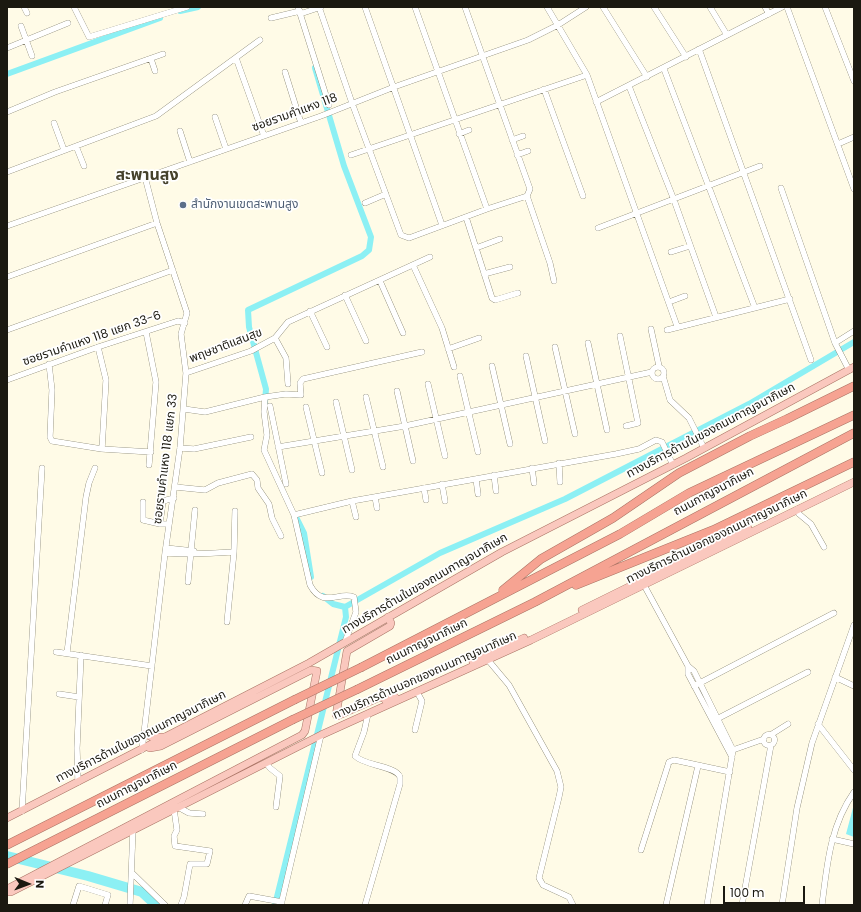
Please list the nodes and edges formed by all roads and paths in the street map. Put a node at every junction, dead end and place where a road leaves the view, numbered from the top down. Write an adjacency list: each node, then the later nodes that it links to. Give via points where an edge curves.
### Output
1 (24, 7): 18 (street)
2 (74, 7): 3 (street, via 89,37)
3 (187, 7)
4 (320, 7): 17 (street); 46 (street)
5 (364, 7): 43 (street)
6 (415, 7): 38 (street)
7 (465, 7): 31 (street)
8 (547, 7): 22 (street)
9 (586, 7): 22 (street, ซอยรามคำแหง 118)
10 (603, 7): 40 (street)
11 (654, 7): 32 (street)
12 (710, 7): 24 (street)
13 (765, 7): 19 (street)
14 (782, 7): 19 (street)
15 (787, 7): 62 (street)
16 (825, 7): 41 (street)
17 (299, 11): 20 (street); 48 (street)
18 (27, 13)
19 (769, 14): 24 (street)
20 (271, 18)
21 (68, 23): 25 (street)
22 (558, 25): 31 (street, ซอยรามคำแหง 118, via 528,40); 39 (street)
23 (21, 26): 25 (street)
24 (727, 35): 28 (street)
25 (26, 40): 27 (street); 30 (street)
26 (260, 40): 33 (street)
27 (7, 48)
28 (699, 49): 32 (street); 74 (street)
29 (163, 54): 34 (street)
30 (32, 56)
31 (482, 57): 38 (street, ซอยรามคำแหง 118); 47 (street)
32 (686, 57): 35 (street)
33 (236, 58): 58 (street); 63 (street, via 156,116)
34 (151, 59): 36 (street); 49 (street, via 55,92)
35 (664, 69): 40 (street); 76 (street)
36 (154, 71)
37 (285, 72): 53 (street)
38 (437, 72): 43 (street, ซอยรามคำแหง 118); 51 (street)
39 (587, 75): 44 (street); 45 (street)
40 (647, 77): 42 (street)
41 (854, 81)
42 (629, 86): 45 (street); 82 (street)
43 (394, 87): 46 (street, ซอยรามคำแหง 118); 56 (street)
44 (544, 89): 47 (street); 81 (street)
45 (596, 102): 85 (street)
46 (352, 103): 53 (street, ซอยรามคำแหง 118); 64 (street)
47 (498, 104): 51 (street); 61 (street)
48 (329, 105)
49 (7, 112)
50 (215, 117): 65 (street)
51 (454, 118): 56 (street); 57 (street)
52 (54, 123): 66 (street)
53 (301, 123): 58 (street, ซอยรามคำแหง 118)
54 (469, 130): 57 (street)
55 (180, 131): 70 (street)
56 (409, 134): 64 (street); 88 (street)
57 (460, 134): 84 (street)
58 (264, 136): 65 (street, ซอยรามคำแหง 118)
59 (523, 136): 61 (street)
60 (854, 137): 62 (street)
61 (512, 140): 68 (street)
62 (838, 144): 78 (street)
63 (76, 146): 66 (street); 71 (street)
64 (370, 148): 69 (street); 79 (street)
65 (226, 149): 70 (street, ซอยรามคำแหง 118)
66 (64, 150): 73 (street)
67 (528, 150): 68 (street)
68 (517, 154): 80 (street, via 530,189)
69 (351, 155)
70 (190, 162): 75 (street, ซอยรามคำแหง 118)
71 (84, 166)
72 (760, 166): 74 (street)
73 (7, 172)
74 (745, 172): 76 (street); 106 (street)
75 (145, 177): 87 (street, ซอยรามคำแหง 118 แยก 33); 89 (street, ซอยรามคำแหง 118)
76 (709, 186): 82 (street); 108 (street)
77 (781, 188): 124 (street)
78 (854, 189)
79 (386, 194): 83 (street); 88 (street, via 401,235 405,238)
80 (527, 196): 84 (street); 102 (street)
81 (582, 196)
82 (674, 200): 85 (street); 92 (street)
83 (365, 203)
84 (487, 209): 86 (street)
85 (637, 213): 90 (street); 107 (street)
86 (466, 217): 88 (street); 93 (street)
87 (157, 223): 98 (street, ซอยรามคำแหง 118 แยก 33); 100 (street)
88 (442, 225)
89 (7, 226)
90 (598, 228)
91 (500, 239): 93 (street)
92 (690, 246): 94 (street); 110 (street)
93 (476, 248): 99 (street)
94 (671, 252)
95 (430, 257): 96 (street, พฤษชาติแสนสุข)
96 (413, 266): 101 (street, พฤษชาติแสนสุข); 128 (street, via 442,328)
97 (510, 267): 99 (street)
98 (173, 270): 111 (street, ซอยรามคำแหง 118 แยก 33, via 187,313); 114 (street)
99 (484, 274): 103 (street, via 494,300)
100 (7, 277)
101 (380, 281): 104 (street, พฤษชาติแสนสุข); 118 (street)
102 (554, 281)
103 (518, 293)
104 (345, 295): 109 (street, พฤษชาติแสนสุข); 122 (street)
105 (685, 296): 107 (street)
106 (790, 299): 108 (street); 131 (street)
107 (669, 302): 112 (street)
108 (755, 308): 110 (street)
109 (310, 311): 120 (street, พฤษชาติแสนสุข, via 288,322); 126 (street)
110 (716, 317): 112 (street)
111 (184, 323): 117 (street, ซอยรามคำแหง 118 แยก 33-6, via 178,321); 138 (street, ซอยรามคำแหง 118 แยก 33, via 181,334)
112 (677, 326): 115 (street)
113 (651, 329): 134 (street)
114 (7, 330)
115 (667, 330)
116 (854, 331): 124 (street)
117 (146, 332): 125 (street, ซอยรามคำแหง 118 แยก 33-6); 175 (street, via 156,382)
118 (403, 334)
119 (620, 336): 141 (street)
120 (276, 338): 138 (street, พฤษชาติแสนสุข, via 251,351); 143 (street, via 286,358)
121 (479, 338): 128 (street)
122 (366, 341)
123 (588, 343): 145 (street)
124 (834, 343): 136 (street)
125 (98, 347): 132 (street, ซอยรามคำแหง 118 แยก 33-6); 174 (street, via 106,380)
126 (327, 347)
127 (555, 347): 148 (street)
128 (448, 349): 135 (street)
129 (422, 352): 149 (street, via 303,379 300,383 301,395)
130 (526, 356): 151 (street)
131 (811, 360)
132 (49, 364): 142 (street, ซอยรามคำแหง 118 แยก 33-6); 174 (street, via 52,441)
133 (492, 366): 153 (street)
134 (659, 366): 137 (street); 140 (street, via 664,370)
135 (454, 367)
136 (851, 369): 171 (main road, ทางบริการด้านในของถนนกาญจนาภิเษก)
137 (652, 372): 140 (street, via 656,378); 141 (street)
138 (186, 373): 156 (street, ซอยรามคำแหง 118 แยก 33)
139 (460, 376): 157 (street)
140 (663, 376): 171 (street, via 670,400 690,420)
141 (629, 377): 145 (street); 161 (street, via 638,423)
142 (7, 380)
143 (288, 384)
144 (428, 384): 159 (street)
145 (597, 384): 148 (street); 162 (street)
146 (854, 386): 222 (highway, via 750,436 660,484 613,518 541,559)
147 (397, 391): 160 (street)
148 (565, 391): 151 (street); 165 (street)
149 (265, 397): 156 (street, via 205,412); 211 (street, via 267,435 264,450)
150 (366, 397): 163 (street)
151 (535, 398): 153 (street); 168 (street)
152 (336, 402): 166 (street)
153 (500, 405): 157 (street); 170 (street)
154 (270, 406): 172 (street)
155 (306, 408): 169 (street)
156 (184, 409): 173 (street, ซอยรามคำแหง 118 แยก 33)
157 (468, 412): 159 (street); 176 (street)
158 (854, 415): 222 (highway, ถนนกาญจนาภิเษก, via 708,483 620,534)
159 (437, 419): 160 (street); 177 (street)
160 (405, 426): 163 (street); 178 (street)
161 (626, 426)
162 (607, 430)
163 (376, 431): 166 (street); 183 (street)
164 (854, 433): 223 (highway, ถนนกาญจนาภิเษก)
165 (575, 434)
166 (345, 436): 169 (street); 187 (street)
167 (251, 437): 173 (street, via 194,449)
168 (545, 440)
169 (314, 441): 172 (street); 188 (street)
170 (510, 444)
171 (703, 445): 182 (main road, ทางบริการด้านในของถนนกาญจนาภิเษก)
172 (278, 447): 195 (street)
173 (180, 448): 197 (street, ซอยรามคำแหง 118 แยก 33)
174 (102, 449): 175 (street)
175 (151, 452): 181 (street)
176 (478, 452)
177 (445, 456)
178 (413, 461)
179 (854, 462): 223 (highway, via 713,530)
180 (559, 463): 182 (street, via 640,449 656,440 662,442); 186 (street); 193 (street)
181 (149, 465)
182 (673, 465): 225 (main road, ทางบริการด้านในของถนนกาญจนาภิเษก, via 502,552)
183 (383, 467)
184 (42, 468): 267 (street)
185 (95, 468): 230 (street, via 86,498)
186 (532, 468): 189 (street); 192 (street)
187 (352, 470)
188 (322, 473)
189 (494, 475): 191 (street); 199 (street)
190 (854, 477): 243 (main road, via 560,621)
191 (476, 479): 196 (street); 200 (street)
192 (534, 482)
193 (560, 482)
194 (854, 482): 208 (main road, ทางบริการด้านนอกของถนนกาญจนาภิเษก)
195 (286, 484)
196 (442, 484): 198 (street); 206 (street)
197 (175, 487): 202 (street, ซอยรามคำแหง 118 แยก 33); 215 (street, via 205,490 252,474 269,504 272,518)
198 (424, 488): 201 (street); 203 (street)
199 (496, 491)
200 (478, 494)
201 (375, 497): 204 (street); 207 (street)
202 (174, 498): 213 (street, via 163,501); 214 (street, ซอยรามคำแหง 118 แยก 33)
203 (426, 500)
204 (352, 501): 211 (street); 212 (street)
205 (142, 502): 213 (street, via 143,520)
206 (444, 502)
207 (377, 508)
208 (797, 509): 216 (street, via 811,524); 221 (main road, ทางบริการด้านนอกของถนนกาญจนาภิเษก)
209 (195, 510): 219 (street)
210 (235, 511): 218 (street)
211 (294, 514): 228 (street, via 313,591 322,597 351,596 354,600 356,612)
212 (356, 517)
213 (160, 524): 214 (street)
214 (169, 524): 217 (street, ซอยรามคำแหง 118 แยก 33)
215 (281, 536)
216 (824, 547)
217 (166, 551): 219 (street); 233 (street, ซอยรามคำแหง 118 แยก 33)
218 (234, 552): 219 (street); 226 (street)
219 (192, 553): 220 (street)
220 (188, 582)
221 (644, 585): 232 (main road, ทางบริการด้านนอกของถนนกาญจนาภิเษก); 234 (street)
222 (492, 599): 273 (highway, ถนนกาญจนาภิเษก, bridge, via 362,668)
223 (535, 602): 276 (highway, ถนนกาญจนาภิเษก, bridge, via 292,720)
224 (834, 613): 237 (street)
225 (388, 617): 228 (main road, ทางบริการด้านในของถนนกาญจนาภิเษก); 243 (main road, via 390,626 347,651 336,715 380,697)
226 (227, 622)
227 (854, 625): 236 (street)
228 (344, 642): 252 (main road, ทางบริการด้านในของถนนกาญจนาภิเษก, via 309,663)
229 (56, 652): 230 (street)
230 (67, 653): 231 (street)
231 (81, 655): 233 (street); 242 (street)
232 (488, 660): 240 (main road, ทางบริการด้านนอกของถนนกาญจนาภิเษก); 289 (street, via 509,685 558,771 561,787 539,878 541,884 569,897)
233 (152, 666): 250 (street, ซอยรามคำแหง 118 แยก 33)
234 (688, 666): 237 (street, via 694,671); 238 (street, via 688,674)
235 (808, 672): 245 (street)
236 (835, 677): 239 (street); 247 (street)
237 (700, 683): 238 (street); 245 (street)
238 (694, 686): 245 (street)
239 (854, 686)
240 (417, 692): 244 (main road, ทางบริการด้านนอกของถนนกาญจนาภิเษก); 248 (street, via 422,701)
241 (59, 694): 242 (street)
242 (79, 697): 263 (street, via 76,748)
243 (386, 701): 249 (main road)
244 (368, 714): 249 (main road, ทางบริการด้านนอกของถนนกาญจนาภิเษก); 288 (street, via 355,756 362,761 395,771 400,777 400,784)
245 (716, 719): 257 (street)
246 (788, 724): 251 (street)
247 (818, 724): 261 (street); 293 (street, via 798,808)
248 (415, 730)
249 (322, 733): 254 (main road, ทางบริการด้านนอกของถนนกาญจนาภิเษก); 282 (street)
250 (145, 734): 252 (main road); 256 (street, ซอยรามคำแหง 118 แยก 33)
251 (772, 734): 253 (street, via 768,734); 255 (street, via 775,739)
252 (166, 737): 256 (main road, ทางบริการด้านในของถนนกาญจนาภิเษก)
253 (764, 739): 255 (street, via 766,744); 257 (street)
254 (304, 741): 258 (main road, ทางบริการด้านนอกของถนนกาญจนาภิเษก); 260 (main road)
255 (771, 745): 292 (street)
256 (142, 750): 260 (main road, via 161,746 311,670 317,671 304,733); 263 (main road, ทางบริการด้านในของถนนกาญจนาภิเษก)
257 (731, 750): 262 (street)
258 (266, 763): 265 (street, via 280,776); 266 (main road, ทางบริการด้านนอกของถนนกาญจนาภิเษก)
259 (698, 766): 262 (street); 274 (street, via 674,760 670,762); 290 (street)
260 (244, 767): 275 (main road)
261 (854, 770)
262 (730, 772): 291 (street)
263 (78, 782): 267 (main road, ทางบริการด้านในของถนนกาญจนาภิเษก)
264 (854, 792): 271 (street, via 846,804)
265 (276, 807)
266 (176, 808): 268 (street, via 188,813); 270 (main road, ทางบริการด้านนอกของถนนกาญจนาภิเษก); 286 (street, via 175,846 210,851 207,864 190,864)
267 (22, 811): 269 (main road, ทางบริการด้านในของถนนกาญจนาภิเษก)
268 (203, 814)
269 (7, 818)
270 (133, 830): 275 (main road, ทางบริการด้านนอกของถนนกาญจนาภิเษก); 277 (street)
271 (832, 839): 272 (street); 294 (street)
272 (854, 844)
273 (7, 845)
274 (641, 850)
275 (81, 853): 278 (main road, ทางบริการด้านนอกของถนนกาญจนาภิเษก)
276 (7, 864)
277 (132, 873): 281 (street); 285 (street)
278 (27, 880): 279 (main road, ทางบริการด้านนอกของถนนกาญจนาภิเษก); 280 (main road, ทางบริการด้านนอกของถนนกาญจนาภิเษก)
279 (7, 889)
280 (7, 892)
281 (130, 903)
282 (281, 903): 287 (street, via 249,896)
283 (73, 905): 284 (street, via 79,886 108,895)
284 (105, 905)
285 (165, 905)
286 (181, 905)
287 (245, 905)
288 (365, 905)
289 (573, 905)
290 (666, 905)
291 (707, 905)
292 (742, 905)
293 (782, 905)
294 (822, 905)

